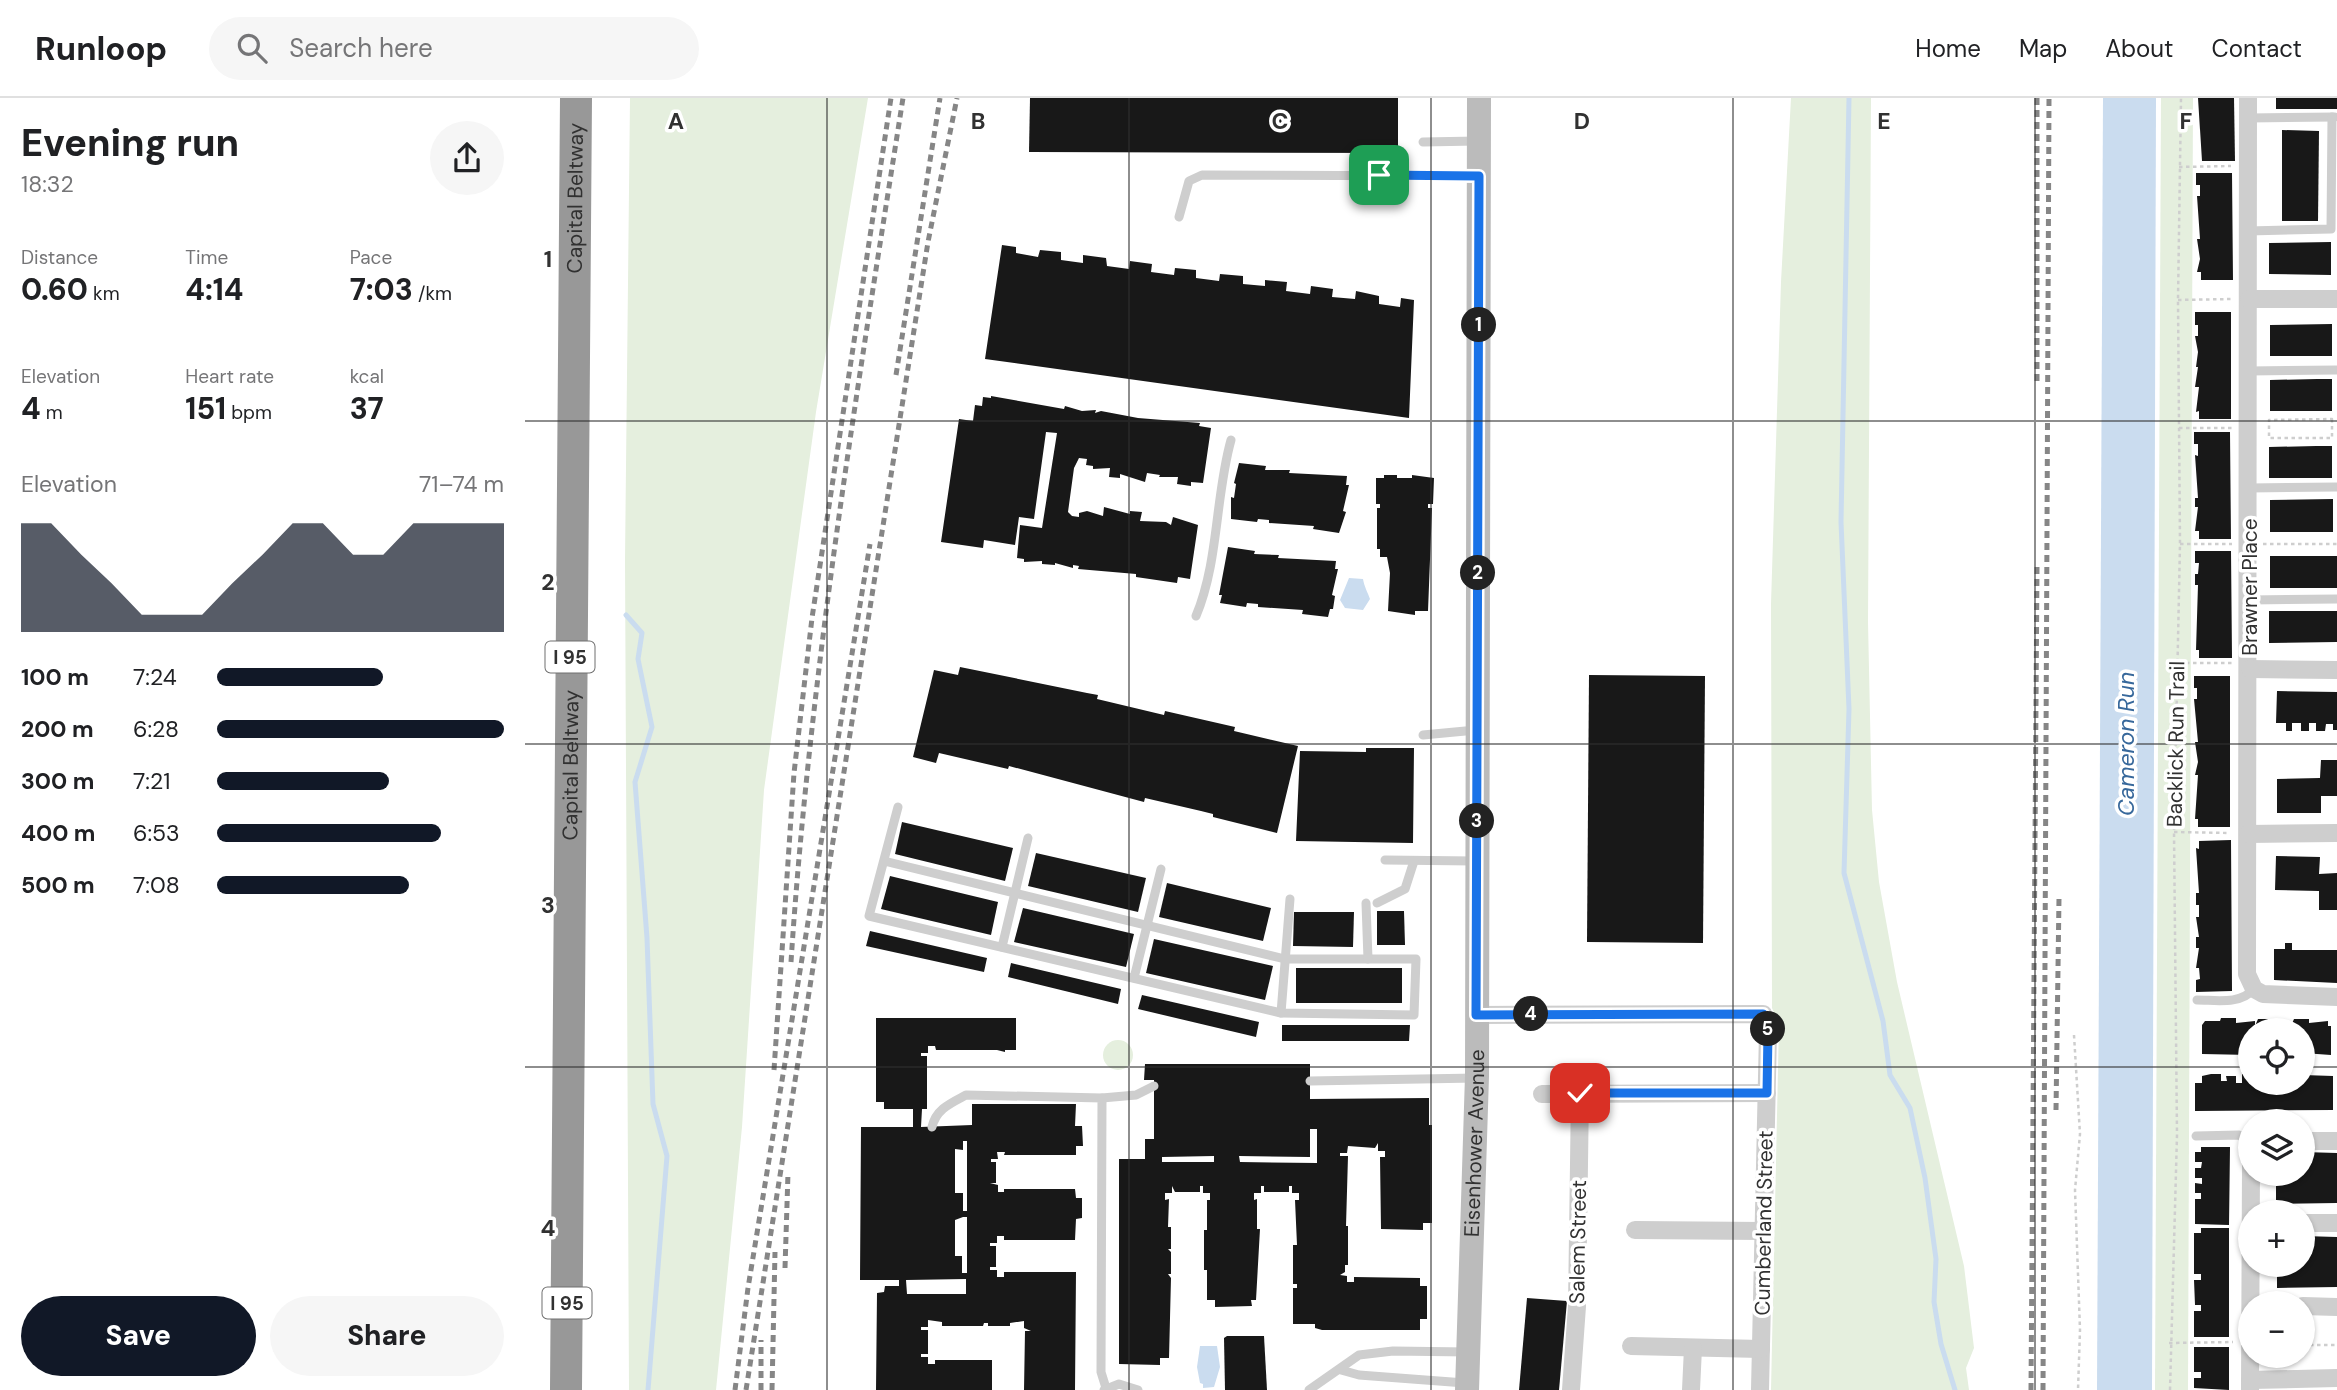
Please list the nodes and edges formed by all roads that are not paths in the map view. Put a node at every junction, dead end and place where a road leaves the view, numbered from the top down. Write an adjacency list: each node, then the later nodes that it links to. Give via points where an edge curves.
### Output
1 (576, 98): 60 (highway, Capital Beltway / I 95)
2 (1479, 98): 6 (main road, Eisenhower Avenue)
3 (2248, 98): 5 (street, Brawner Place)
4 (2335, 117): 5 (lane); 10 (lane, via 2332,229)
5 (2248, 118): 10 (street, Brawner Place)
6 (1479, 141): 7 (lane); 8 (main road, Eisenhower Avenue)
7 (1423, 142)
8 (1479, 176): 9 (lane, via 1202,175 1189,181); 23 (main road, Eisenhower Avenue)
9 (1179, 217)
10 (2248, 231): 11 (street, Brawner Place)
11 (2249, 299): 12 (street); 14 (street, Brawner Place)
12 (2337, 299)
13 (2337, 370): 14 (lane)
14 (2249, 371): 17 (street, Brawner Place)
15 (1231, 440): 20 (lane, via 1221,476 1205,595)
16 (2337, 487): 17 (lane)
17 (2249, 488): 19 (street, Brawner Place)
18 (2337, 599): 19 (lane)
19 (2250, 600): 21 (street, Brawner Place)
20 (1196, 616)
21 (2250, 666): 22 (street); 27 (street, Brawner Place)
22 (2337, 670)
23 (1478, 730): 24 (lane); 32 (main road, Eisenhower Avenue)
24 (1423, 736)
25 (898, 807): 30 (lane)
26 (2337, 833): 27 (street)
27 (2248, 834): 43 (street, Brawner Place, via 2247,974)
28 (1028, 838): 34 (lane)
29 (1385, 860): 31 (lane)
30 (884, 861): 34 (lane); 39 (lane, via 869,916)
31 (1414, 861): 32 (lane); 37 (lane, via 1405,889)
32 (1477, 861): 47 (main road, Eisenhower Avenue)
33 (1161, 869): 38 (lane)
34 (1015, 893): 38 (lane); 39 (lane)
35 (1290, 899): 41 (lane)
36 (1366, 903): 40 (lane)
37 (1377, 903)
38 (1147, 925): 41 (lane); 42 (lane)
39 (1002, 947): 42 (lane)
40 (1368, 958): 41 (lane); 46 (lane, via 1416,958 1414,1015)
41 (1285, 959): 46 (lane)
42 (1135, 978): 46 (lane)
43 (2254, 989): 44 (street, via 2274,997); 45 (lane, via 2239,999)
44 (2337, 997)
45 (2197, 1000)
46 (1281, 1013)
47 (1476, 1015): 48 (main road, Eisenhower Avenue); 52 (street, Cumberland Street, via 1763,1014 1768,1032)
48 (1476, 1078): 49 (lane); 70 (main road, Eisenhower Avenue)
49 (1310, 1081)
50 (1154, 1086): 54 (lane, via 1136,1095)
51 (1580, 1093): 52 (street); 53 (street); 80 (street, Salem Street)
52 (1767, 1093): 64 (street, Cumberland Street)
53 (1542, 1094)
54 (1102, 1098): 55 (lane, via 966,1095 935,1116); 75 (lane, via 1101,1372)
55 (932, 1127)
56 (2238, 1135): 57 (lane)
57 (2196, 1136)
58 (2315, 1141): 59 (street)
59 (2337, 1141)
60 (568, 1216): 76 (highway, Capital Beltway / I 95); 77 (highway)
61 (2315, 1223): 62 (street)
62 (2337, 1223)
63 (1635, 1230): 64 (street)
64 (1763, 1231): 69 (street, Cumberland Street)
65 (2315, 1306): 66 (street)
66 (2337, 1307)
67 (1631, 1346): 68 (street)
68 (1693, 1348): 69 (street); 81 (street)
69 (1761, 1349): 82 (street, Cumberland Street)
70 (1470, 1352): 71 (lane, via 1359,1355); 74 (main road, Eisenhower Avenue)
71 (1341, 1370): 74 (lane); 79 (lane)
72 (2337, 1378): 73 (street)
73 (2250, 1385)
74 (1467, 1387)
75 (1105, 1389): 78 (lane, via 1119,1384)
76 (566, 1390)
77 (573, 1390)
78 (1138, 1390)
79 (1309, 1390)
80 (1571, 1390)
81 (1691, 1390)
82 (1760, 1390)

